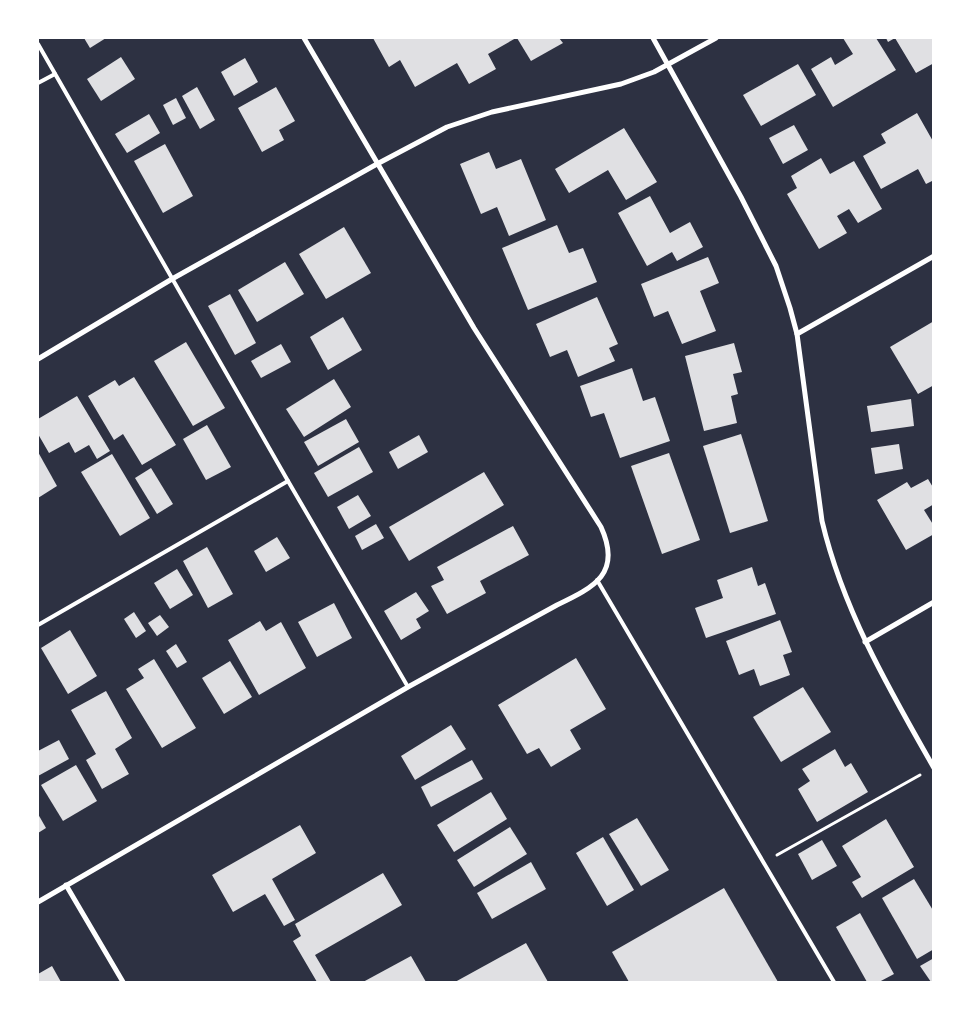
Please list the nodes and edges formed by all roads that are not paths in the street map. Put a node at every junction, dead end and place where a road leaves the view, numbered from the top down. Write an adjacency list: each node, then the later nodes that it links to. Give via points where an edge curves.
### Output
1 (304, 38): 8 (street)
2 (653, 38): 5 (street)
3 (716, 38): 5 (street)
4 (38, 44): 6 (lane)
5 (668, 64): 8 (street, via 621,84 471,118); 11 (street, via 776,266)
6 (54, 74): 7 (lane); 10 (lane)
7 (38, 84)
8 (377, 164): 10 (street); 14 (street, via 474,328 602,527 609,558 605,572)
9 (934, 256): 11 (street)
10 (172, 279): 12 (street); 13 (lane)
11 (797, 334): 17 (street, via 822,521 842,590)
12 (38, 358)
13 (288, 481): 16 (lane); 18 (lane)
14 (597, 580): 18 (street, via 577,595); 23 (lane)
15 (934, 602): 17 (street)
16 (38, 625)
17 (865, 642): 19 (street)
18 (408, 687): 20 (street)
19 (933, 768)
20 (66, 885): 21 (street); 22 (street)
21 (38, 902)
22 (123, 982)
23 (834, 982)

